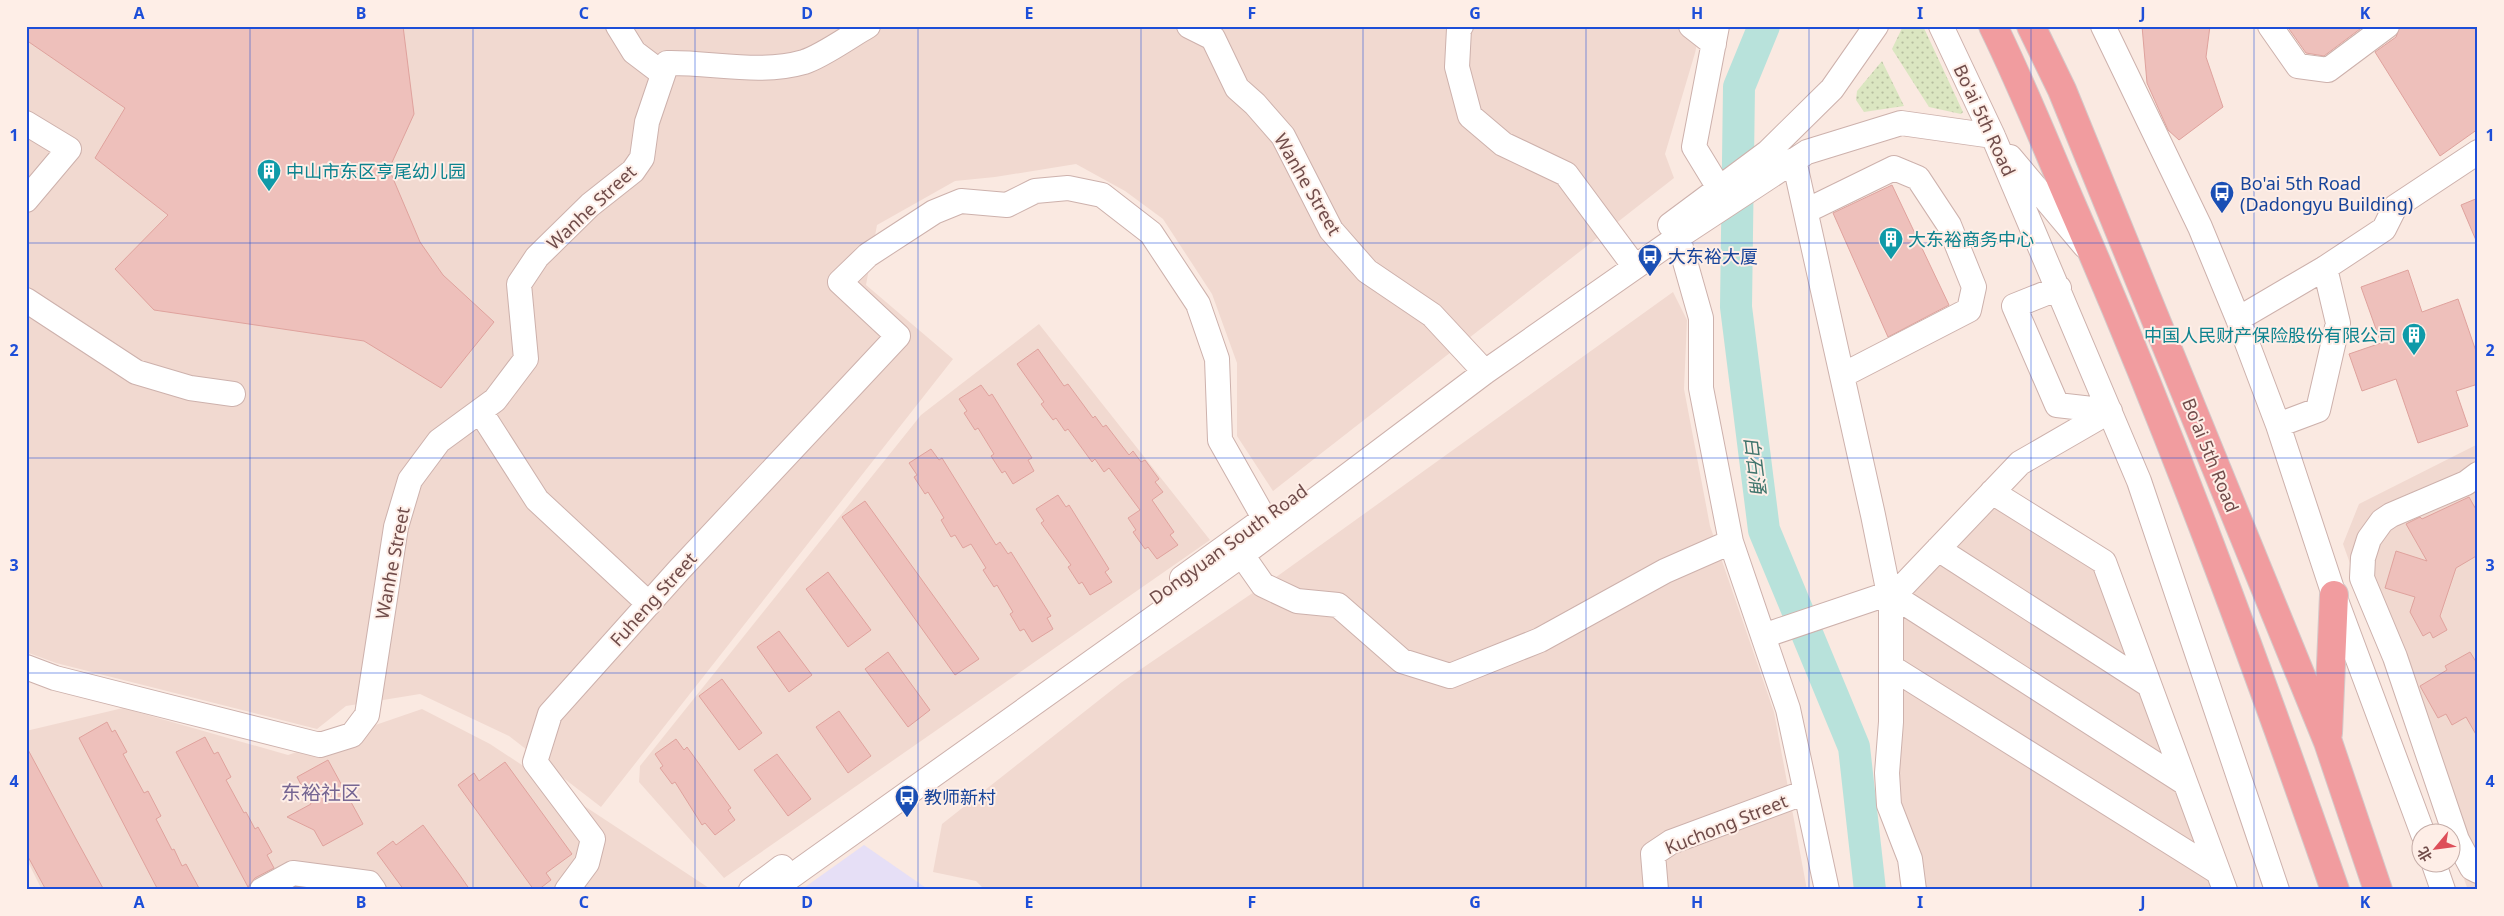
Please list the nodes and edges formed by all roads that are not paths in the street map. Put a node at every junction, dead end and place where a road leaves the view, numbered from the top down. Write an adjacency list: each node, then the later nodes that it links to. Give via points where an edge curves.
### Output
1 (618, 26): 15 (street, via 634,52)
2 (868, 26): 15 (street, via 805,61 758,69 692,62 667,63)
3 (1189, 26): 31 (street, Wanhe Street, via 1213,38 1237,88 1283,136 1331,230 1367,271 1432,314)
4 (1690, 26): 14 (street)
5 (1876, 26): 22 (street, via 1832,89)
6 (1941, 26): 18 (street, Bo'ai 5th Road)
7 (1993, 26): 25 (highway, Bo'ai 5th Road)
8 (2031, 26): 50 (highway, Bo'ai 5th Road, via 2062,90)
9 (2104, 26): 16 (street)
10 (2120, 26): 16 (street)
11 (2270, 26): 12 (street, via 2298,66 2328,70)
12 (2387, 26)
13 (1458, 27): 26 (street, via 1457,67 1470,116 1503,144 1566,174)
14 (1715, 35): 22 (street, via 1694,147)
15 (663, 74): 34 (street, Wanhe Street, via 647,122 642,158 634,171 590,205 537,257 519,284 526,359 495,400)
16 (2138, 95): 30 (street, via 2200,226)
17 (26, 123): 21 (street, via 68,149)
18 (1993, 136): 20 (street, via 1901,123 1807,152); 25 (street); 28 (street, Bo'ai 5th Road)
19 (2478, 152): 27 (street, via 2395,207 2384,229)
20 (1787, 165): 22 (street); 23 (street)
21 (26, 200)
22 (1710, 202): 24 (street, Dongyuan South Road); 26 (street, Dongyuan South Road)
23 (1806, 211): 32 (street); 32 (street, via 1894,168 1918,178 1949,225 1974,287 1969,310)
24 (1678, 237): 26 (street, Dongyuan South Road); 40 (street, via 1700,318 1701,388)
25 (2096, 260): 66 (highway, Bo'ai 5th Road, via 2163,422 2260,676)
26 (1631, 262): 31 (street, Dongyuan South Road)
27 (2325, 268): 30 (street); 36 (street, via 2338,323 2318,410)
28 (2059, 288): 35 (street, Bo'ai 5th Road); 35 (street, via 2014,306 2057,405)
29 (26, 300): 33 (street, via 136,372 190,388)
30 (2238, 319): 36 (street)
31 (1481, 368): 39 (street, Dongyuan South Road)
32 (1843, 375): 43 (street)
33 (234, 394)
34 (480, 411): 45 (street, via 537,500); 47 (street, Wanhe Street, via 439,441 410,480 396,527 367,715 352,735 320,745 54,678)
35 (2110, 411): 38 (street, via 2020,463); 65 (street, Bo'ai 5th Road, via 2138,481)
36 (2278, 425): 44 (street)
37 (2478, 474): 54 (street, via 2466,483 2382,521 2369,539 2363,558 2362,578 2395,657 2457,840 2472,868)
38 (1992, 492): 41 (street); 49 (street, via 2104,562)
39 (1268, 526): 42 (street, Dongyuan South Road); 45 (street, Fuheng Street, via 1220,440 1217,359 1198,304 1151,233 1102,195 1068,188 1035,191 1008,205 961,202 934,212 868,255 840,282 898,336); 60 (street, Dongyuan South Road)
40 (1731, 542): 42 (street, via 1665,571 1540,640 1450,676 1402,661 1338,605 1297,601 1263,585); 46 (street)
41 (1938, 549): 43 (street, via 1899,590); 49 (street)
42 (1242, 555): 61 (street, Dongyuan South Road)
43 (1889, 593): 46 (street); 48 (street); 51 (street)
44 (2334, 595): 50 (highway); 53 (street)
45 (649, 604): 59 (street, Fuheng Street, via 550,714 536,762 593,839 587,863)
46 (1773, 632): 52 (street)
47 (26, 667)
48 (1891, 667): 56 (street); 64 (street, via 1889,805 1910,859)
49 (2149, 685): 51 (street)
50 (2328, 742): 67 (highway, Bo'ai 5th Road)
51 (2185, 783): 56 (street)
52 (1806, 792): 62 (street, Kuchong Street, via 1671,842 1653,854); 63 (street)
53 (2419, 824)
54 (2478, 871)
55 (2437, 874): 68 (street)
56 (2222, 881)
57 (262, 890): 58 (street, via 293,873 369,883)
58 (374, 890)
59 (567, 890)
60 (751, 890)
61 (772, 890)
62 (1656, 890)
63 (1827, 890)
64 (1914, 890)
65 (2277, 890)
66 (2335, 890)
67 (2378, 890)
68 (2443, 890)

